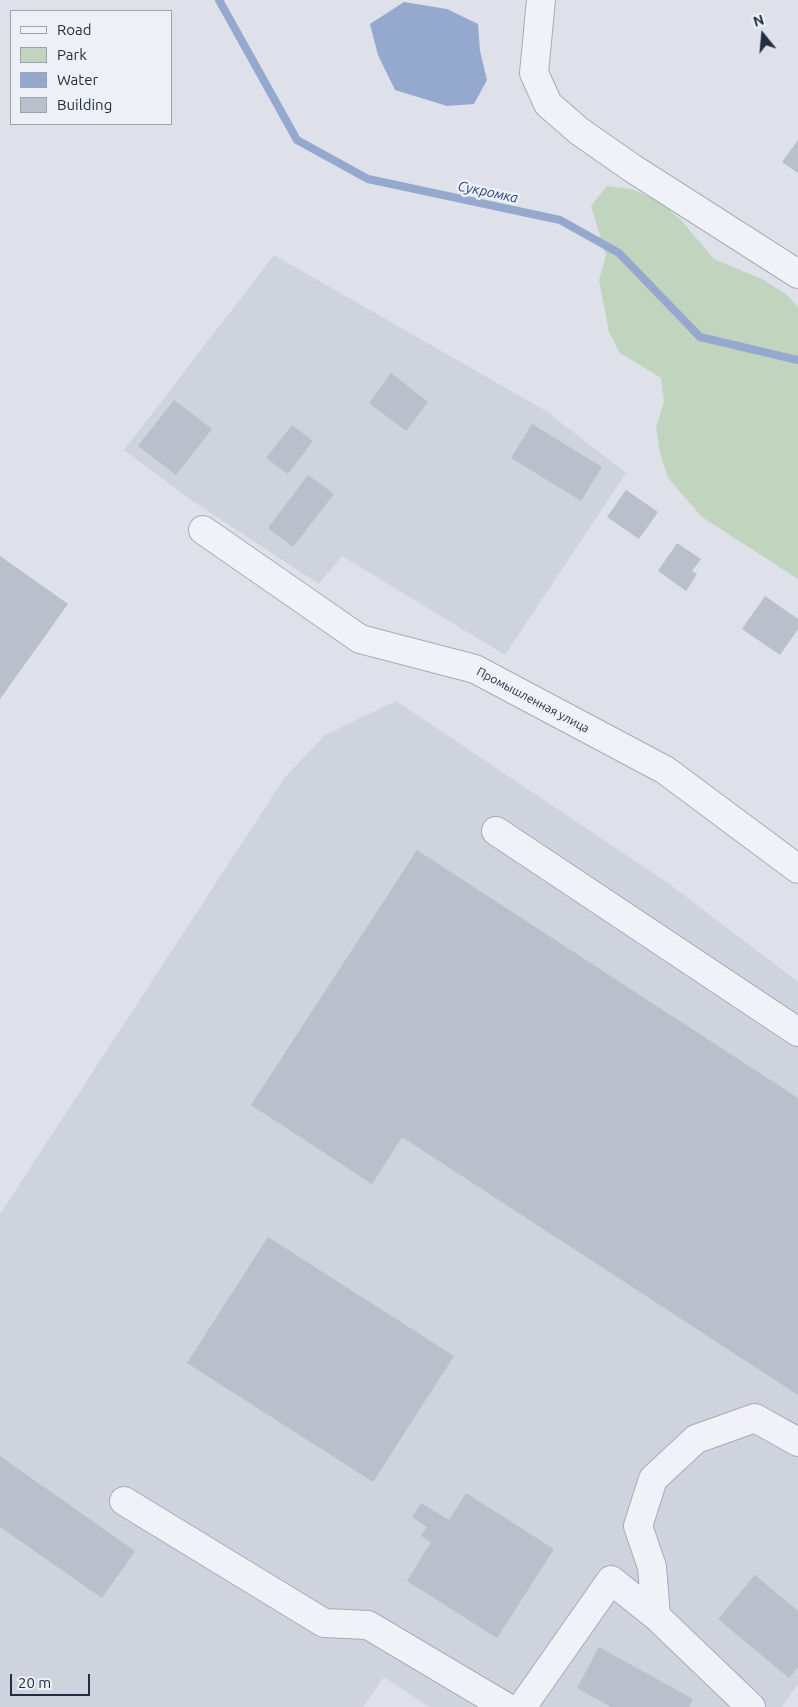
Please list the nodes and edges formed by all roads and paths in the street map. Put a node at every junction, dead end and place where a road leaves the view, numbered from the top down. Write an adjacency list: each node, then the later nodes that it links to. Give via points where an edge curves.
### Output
1 (541, 0): 2 (street, via 534,73 548,104 632,168)
2 (798, 274)
3 (203, 530): 5 (street, Промышленная улица, via 360,639 475,668 665,770)
4 (496, 832): 6 (street)
5 (798, 868)
6 (798, 1032)
7 (798, 1442): 9 (street, via 755,1418 696,1439 653,1479 638,1526 652,1567)
8 (124, 1500): 10 (street, via 324,1623 368,1625)
9 (656, 1616): 11 (street, via 611,1580); 12 (street)
10 (506, 1707)
11 (522, 1707)
12 (751, 1707)

